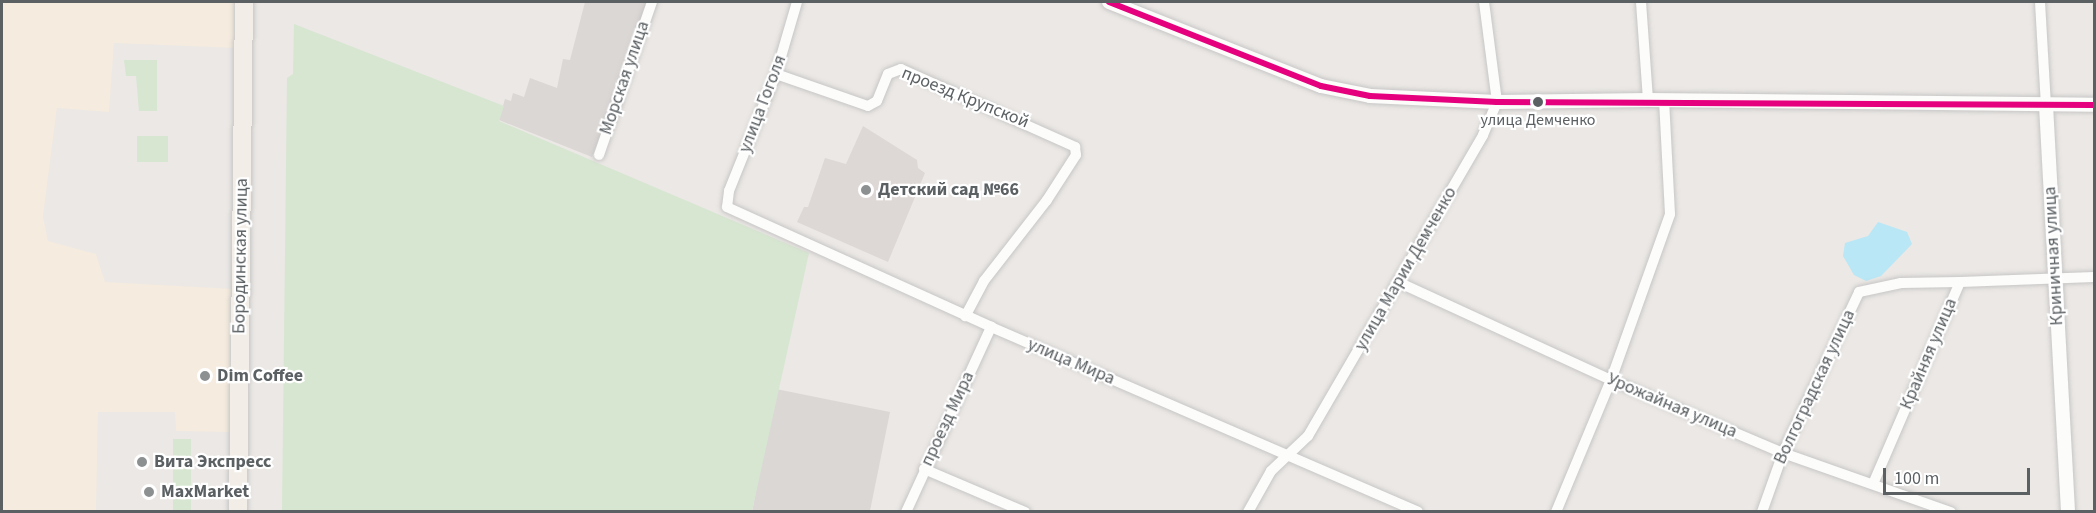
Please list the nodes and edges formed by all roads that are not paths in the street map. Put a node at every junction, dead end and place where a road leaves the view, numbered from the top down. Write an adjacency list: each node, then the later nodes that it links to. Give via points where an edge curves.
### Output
1 (244, 2): 28 (main road, Бородинская улица)
2 (255, 2): 29 (main road, Бородинская улица)
3 (652, 2): 15 (street, Морская улица)
4 (797, 2): 9 (street, улица Гоголя)
5 (1109, 2): 12 (street, via 1321,86 1370,96)
6 (1484, 2): 12 (street)
7 (1641, 2): 10 (street)
8 (2040, 2): 13 (street, Криничная улица)
9 (776, 74): 16 (street, улица Гоголя, via 729,191); 21 (street, проезд Крупской, via 868,105 877,101 888,74 901,69 1069,141 1076,155 984,281)
10 (1648, 100): 11 (street); 12 (street)
11 (1664, 101): 13 (street); 23 (street, via 1672,206)
12 (1497, 102): 20 (street, улица Марии Демченко, via 1483,135)
13 (2046, 105): 14 (street); 17 (street, Криничная улица)
14 (2094, 105)
15 (599, 155)
16 (727, 207): 21 (street, улица Мира)
17 (2055, 277): 18 (street, Крайняя улица); 19 (street, Крайняя улица); 37 (street, Криничная улица)
18 (2094, 277)
19 (1960, 282): 24 (street, Волгоградская улица, via 1901,283 1859,292); 27 (street, Крайняя улица)
20 (1400, 283): 23 (street, Урожайная улица); 25 (street, улица Марии Демченко, via 1308,436)
21 (964, 316): 22 (street, улица Мира)
22 (991, 327): 25 (street, улица Мира); 26 (street, проезд Мира)
23 (1611, 381): 24 (street, Урожайная улица); 34 (street)
24 (1783, 453): 27 (street, Урожайная улица); 35 (street, Волгоградская улица)
25 (1288, 455): 32 (street, улица Марии Демченко, via 1271,471); 33 (street, улица Мира)
26 (924, 469): 30 (street, проезд Мира); 31 (street)
27 (1873, 484): 36 (street, Урожайная улица)
28 (238, 512)
29 (250, 512)
30 (906, 512)
31 (1025, 512)
32 (1248, 512)
33 (1418, 512)
34 (1556, 512)
35 (1762, 512)
36 (1951, 512)
37 (2068, 512)

